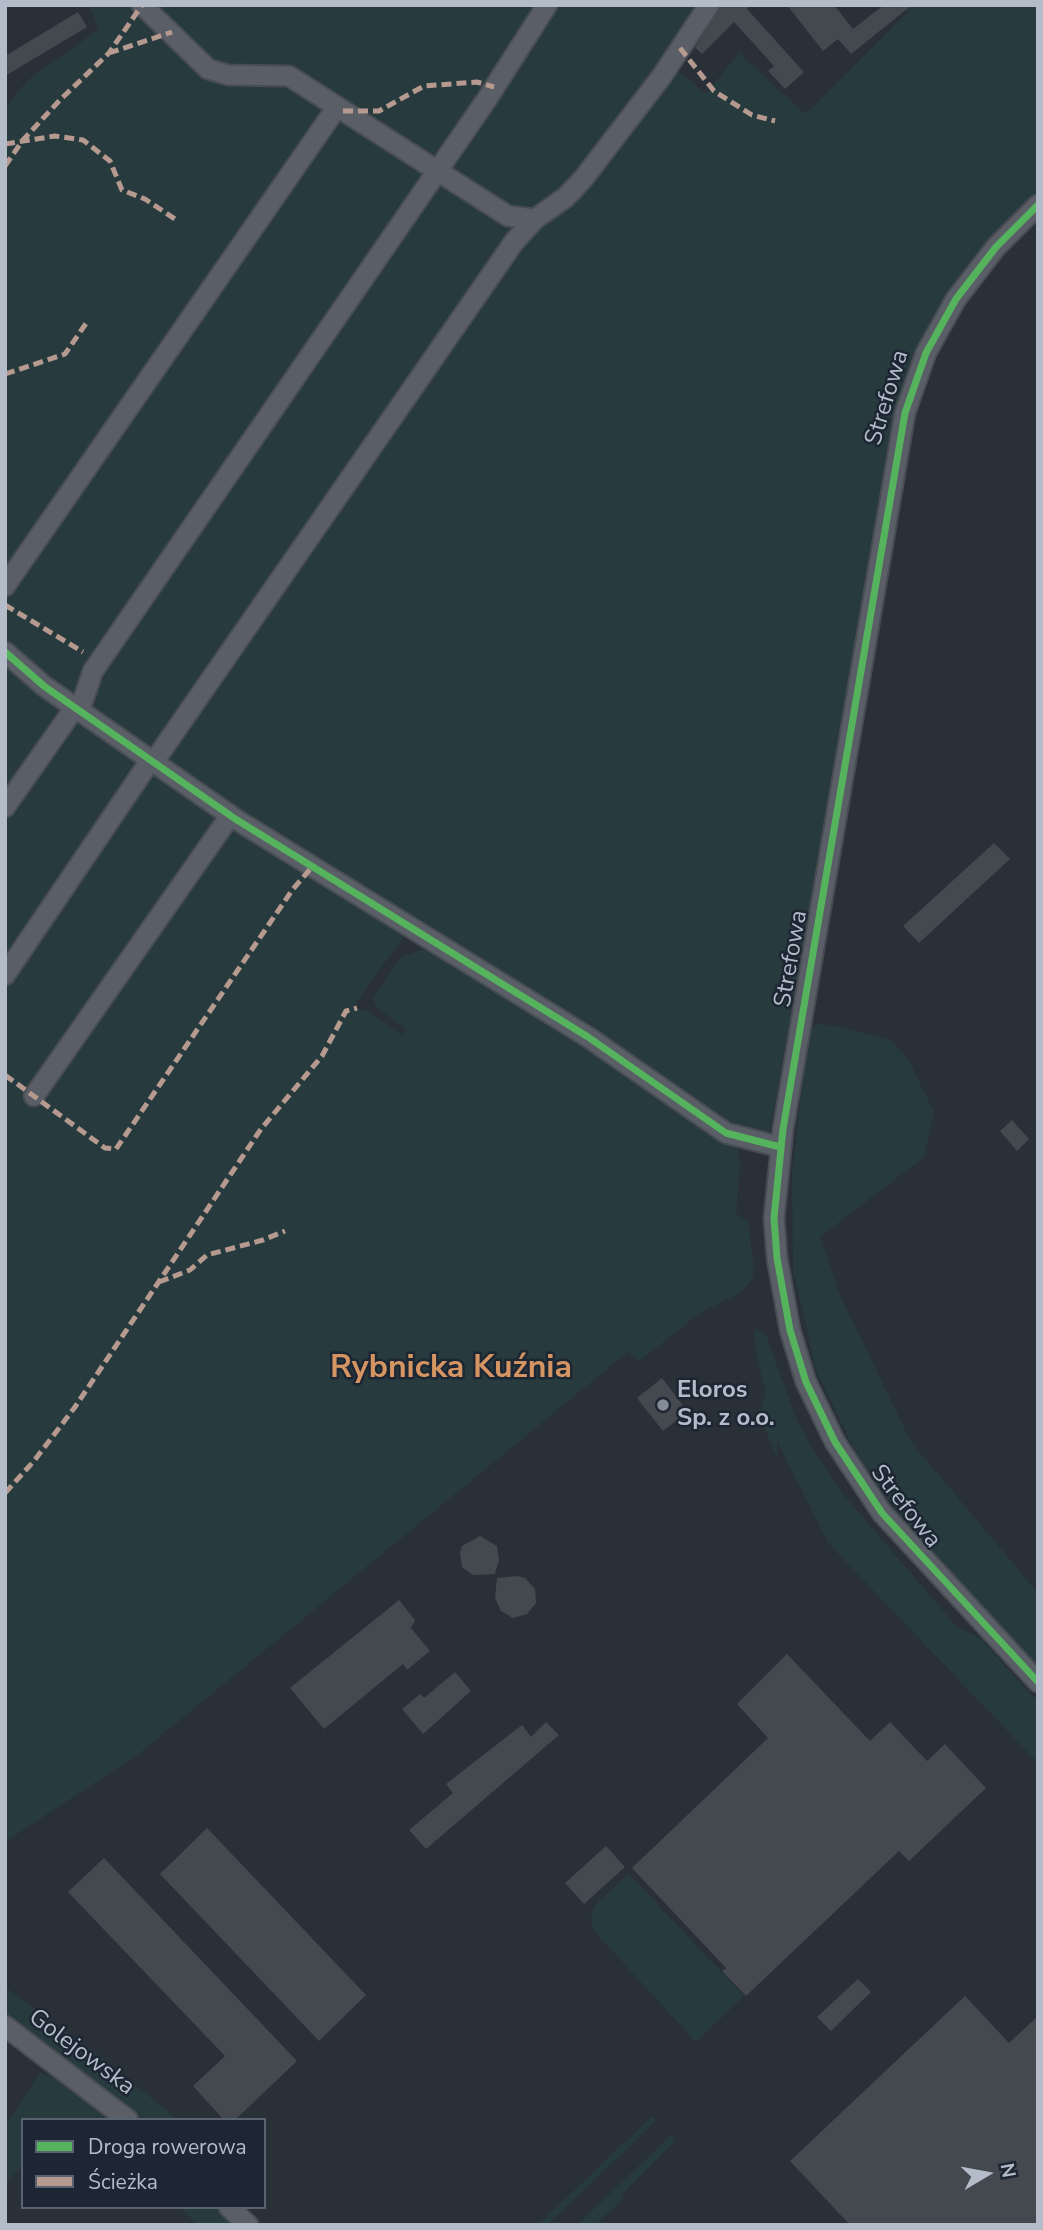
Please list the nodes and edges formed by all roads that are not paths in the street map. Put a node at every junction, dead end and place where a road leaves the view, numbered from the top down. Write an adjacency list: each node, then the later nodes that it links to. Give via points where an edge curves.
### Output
1 (142, 5): 4 (street, via 208,69 228,75 289,76)
2 (547, 5): 5 (street)
3 (709, 5): 7 (street, via 662,76 583,179)
4 (337, 107): 5 (street); 8 (street)
5 (436, 172): 7 (street, via 508,216); 10 (street, via 93,671)
6 (1038, 205): 16 (street, Strefowa, via 960,292 933,339 909,398)
7 (535, 219): 11 (street, via 514,242)
8 (5, 586)
9 (5, 652): 10 (street)
10 (78, 707): 11 (street); 12 (street)
11 (151, 762): 13 (street); 14 (street)
12 (5, 807)
13 (230, 816): 15 (street); 16 (street, via 588,1037 726,1133)
14 (5, 975)
15 (34, 1096)
16 (780, 1146): 17 (street, Strefowa, via 774,1218 782,1299 820,1414 882,1513)
17 (1038, 1682)
18 (5, 2026): 19 (street, Golejowska)
19 (125, 2118)
20 (231, 2209): 21 (street)
21 (248, 2225)

